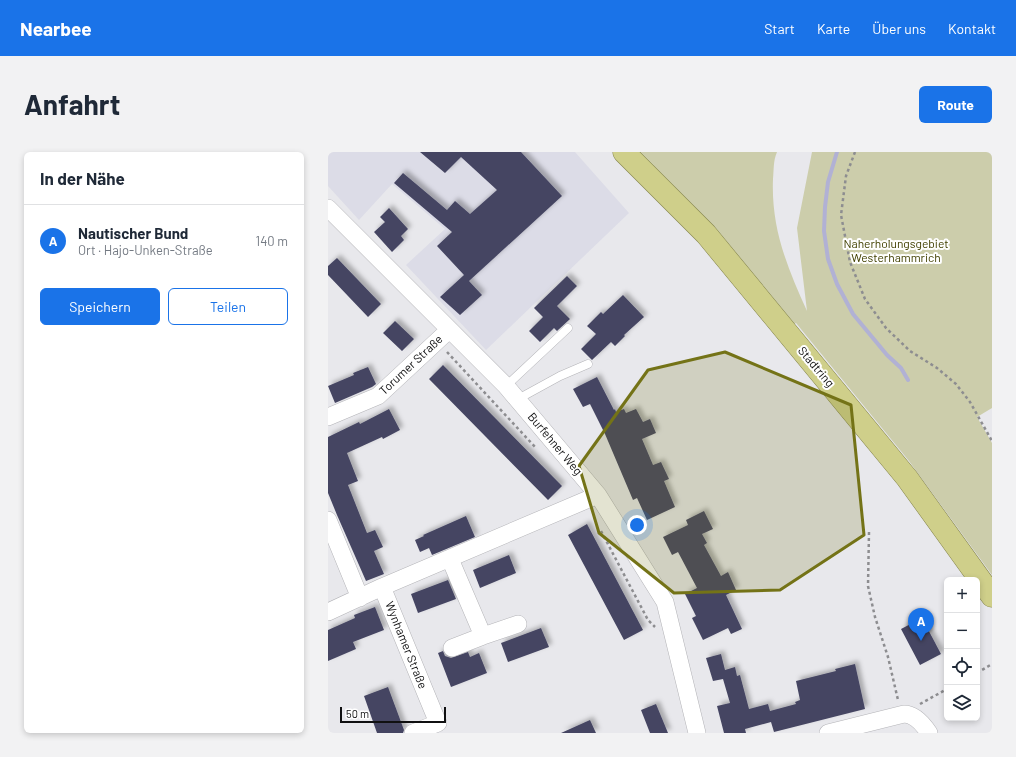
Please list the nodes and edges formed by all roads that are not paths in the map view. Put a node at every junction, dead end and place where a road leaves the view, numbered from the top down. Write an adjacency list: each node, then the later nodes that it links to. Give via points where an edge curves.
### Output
1 (624, 152): 13 (highway, Stadtring, via 706,234 907,478)
2 (328, 208): 4 (street, Burfehner Weg)
3 (568, 328): 6 (lane)
4 (449, 330): 6 (street, Burfehner Weg); 8 (street, Torumer Straße, via 378,396)
5 (588, 364): 7 (lane)
6 (506, 386): 7 (street, Burfehner Weg)
7 (518, 399): 9 (street, Burfehner Weg)
8 (328, 417)
9 (598, 495): 11 (street, Wynhamer Straße); 20 (street, Burfehner Weg, via 665,602)
10 (328, 520): 14 (street)
11 (450, 559): 12 (street, Wynhamer Straße); 17 (street)
12 (382, 587): 14 (street, Wynhamer Straße); 19 (street, Wynhamer Straße, via 438,723)
13 (992, 596)
14 (360, 598): 15 (street, Wynhamer Straße)
15 (328, 612)
16 (518, 624): 17 (street)
17 (483, 636): 18 (street)
18 (452, 648)
19 (413, 733)
20 (697, 733)
21 (828, 733): 22 (street, via 907,714 924,726)
22 (928, 733)

